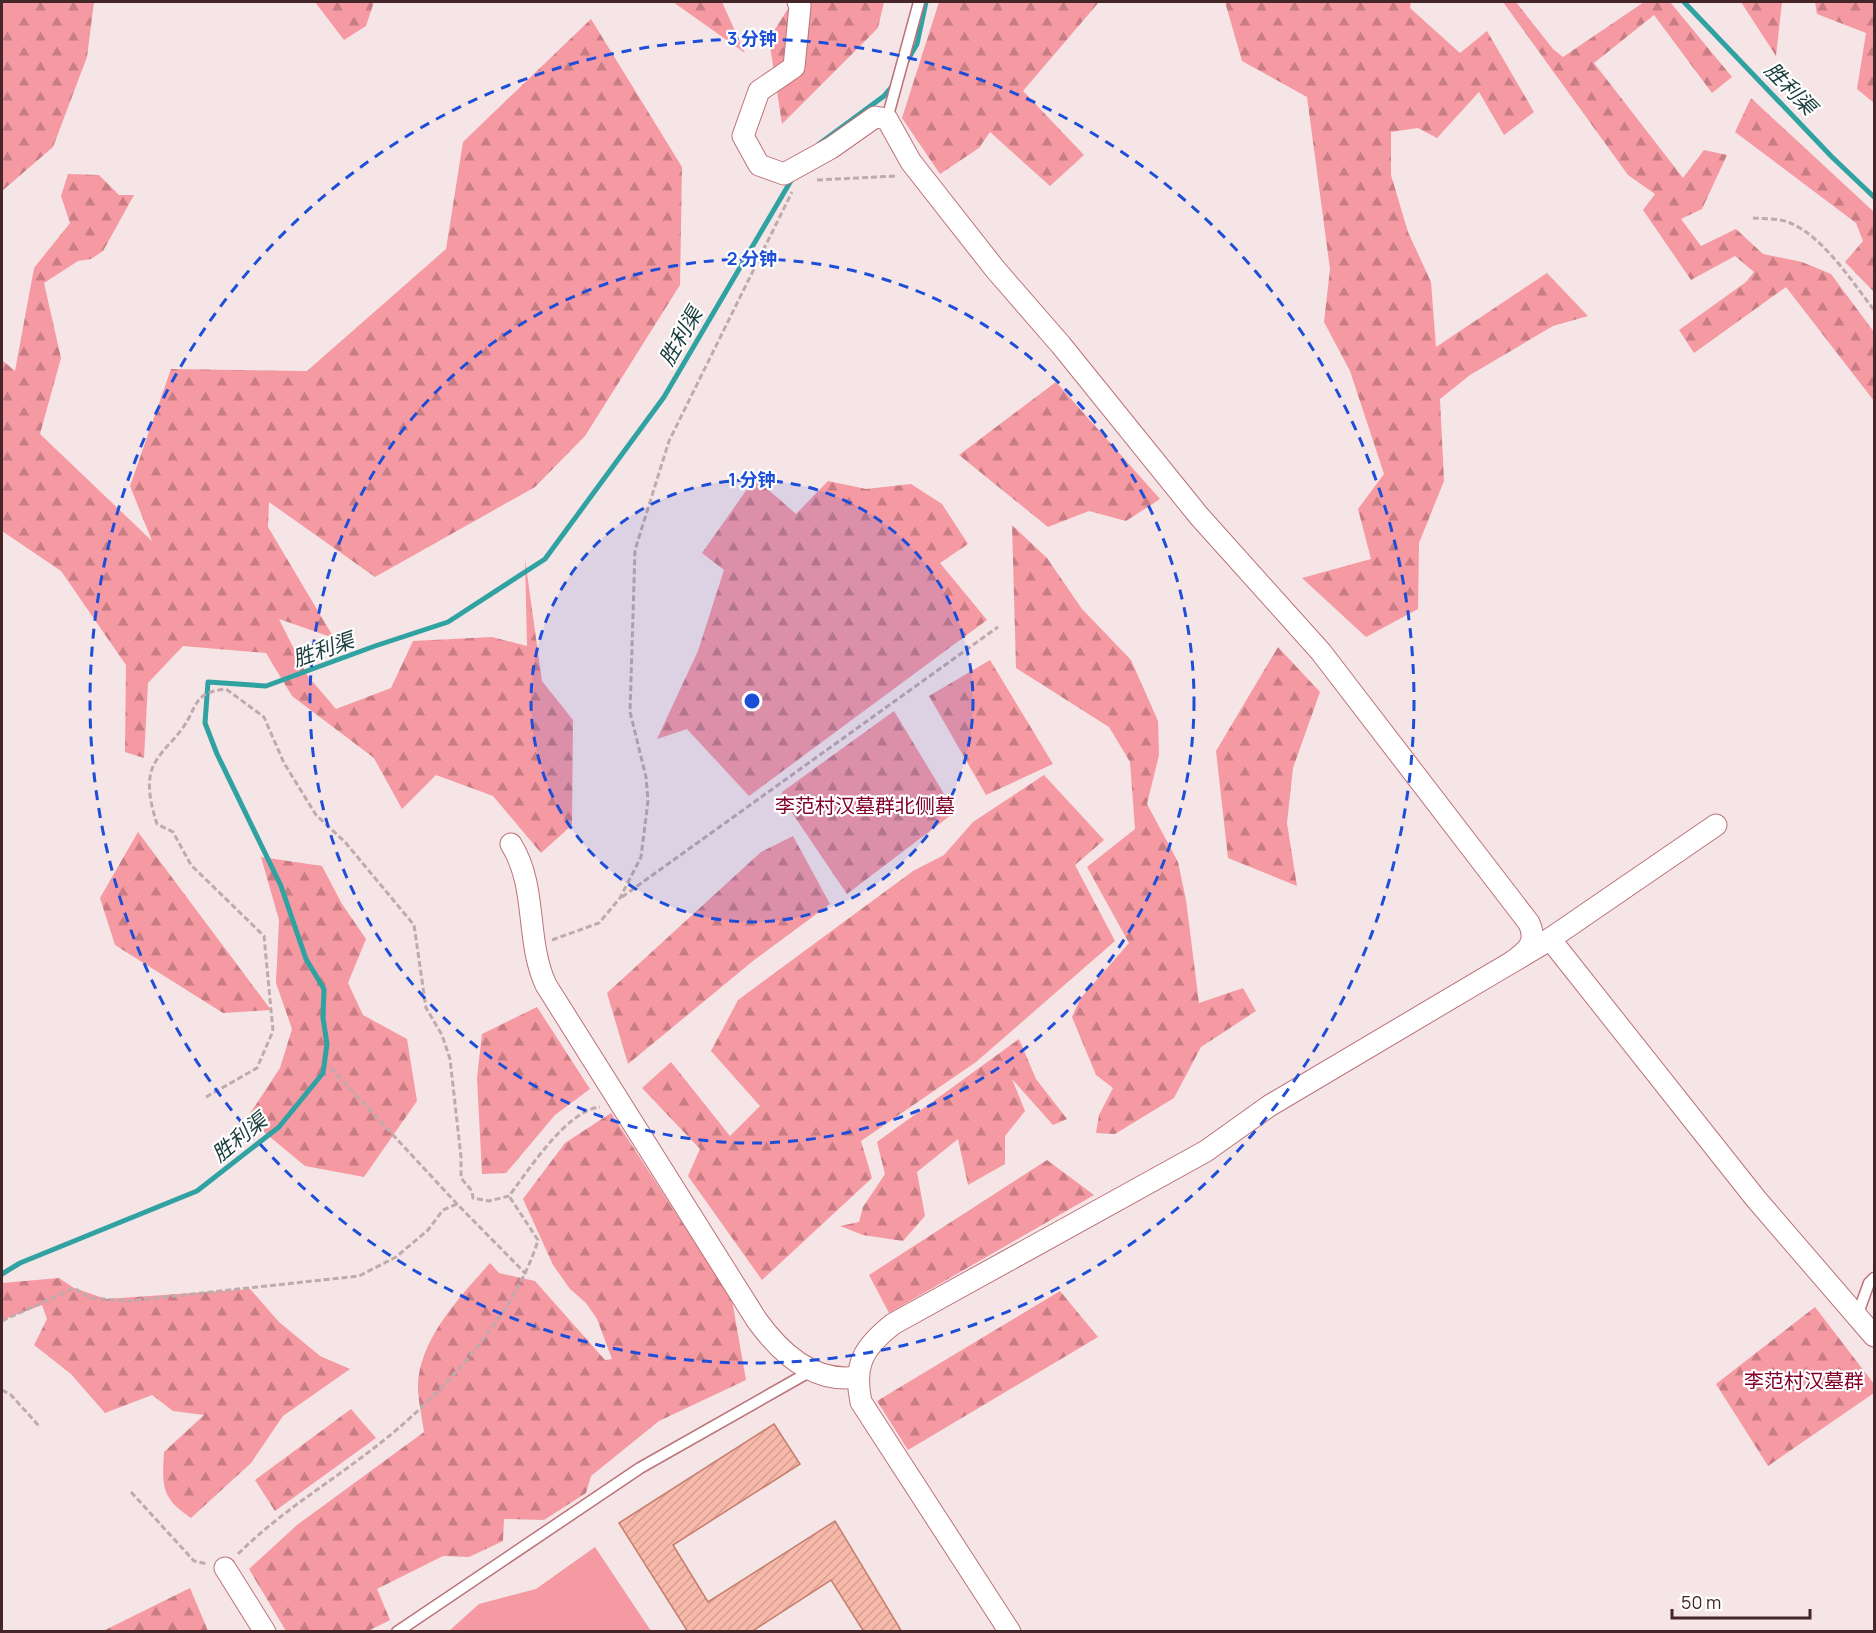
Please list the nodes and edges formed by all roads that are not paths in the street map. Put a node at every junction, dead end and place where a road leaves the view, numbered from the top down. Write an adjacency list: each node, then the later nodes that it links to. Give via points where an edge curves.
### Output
1 (798, 2): 3 (street, via 794,67 759,91 743,136 759,165 793,177 809,170 875,117)
2 (919, 2): 3 (lane)
3 (887, 119): 7 (street, via 911,162 994,269 1061,345 1199,516 1321,652 1529,923 1532,943)
4 (1716, 825): 6 (street)
5 (511, 844): 11 (street, via 528,885 538,963 546,985 763,1329 784,1352)
6 (1550, 939): 7 (street); 9 (street, via 1756,1199)
7 (1512, 962): 12 (street, via 1269,1106 1206,1151 893,1324 876,1338 863,1357)
8 (1875, 1278): 9 (lane, via 1869,1283)
9 (1857, 1317): 10 (street)
10 (1875, 1336)
11 (811, 1371): 12 (street, via 836,1378); 15 (lane, via 640,1468)
12 (858, 1377): 16 (street, via 861,1402)
13 (225, 1568): 14 (street)
14 (265, 1632)
15 (397, 1632)
16 (1010, 1632)

